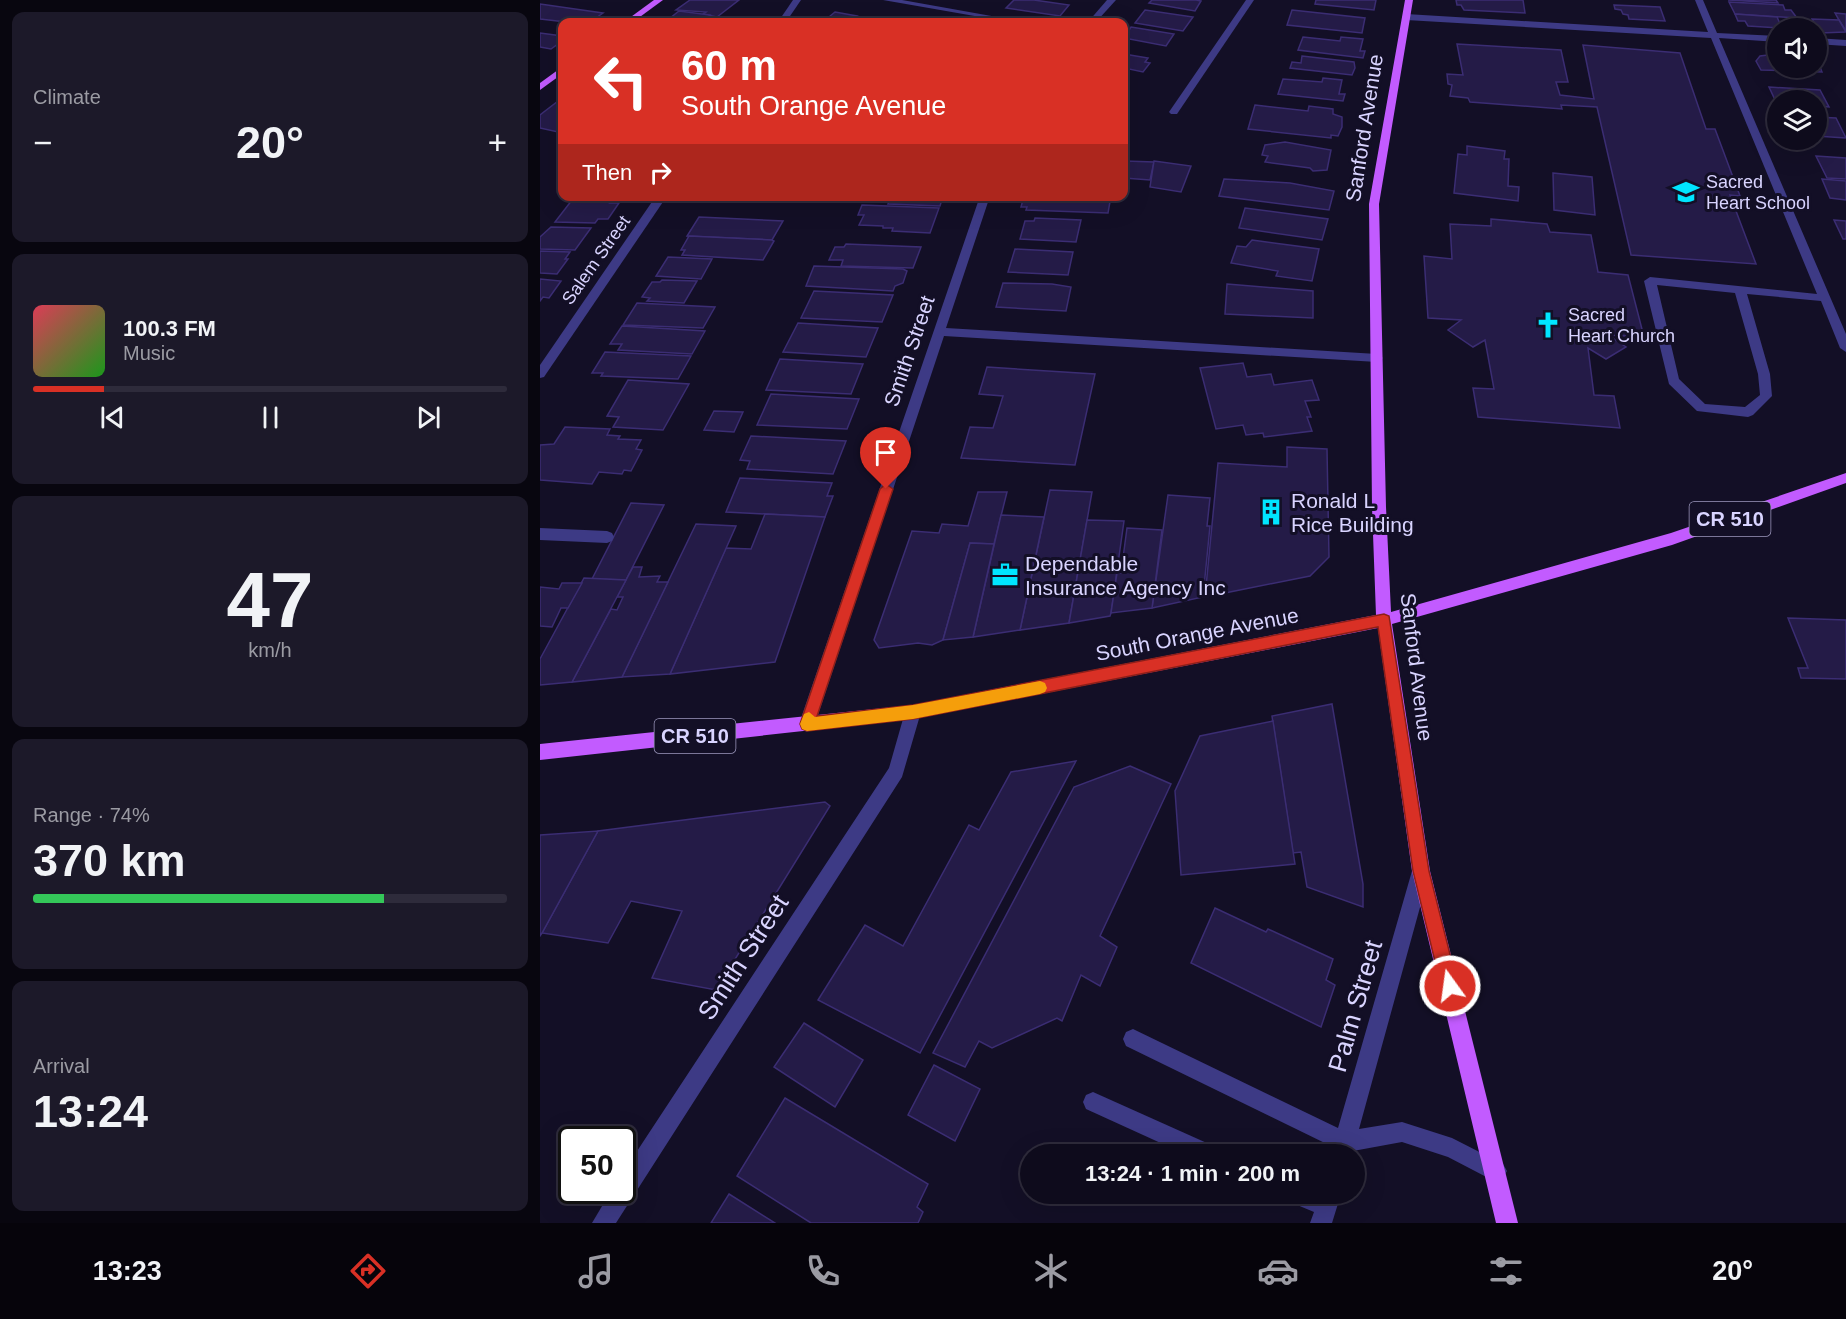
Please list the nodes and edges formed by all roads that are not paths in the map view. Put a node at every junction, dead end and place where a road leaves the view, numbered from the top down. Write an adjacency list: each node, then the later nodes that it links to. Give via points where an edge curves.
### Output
1 (659, 0): 9 (main road)
2 (797, 0): 10 (street)
3 (887, 0): 11 (street)
4 (1112, 0): 12 (street)
5 (1250, 0): 19 (street)
6 (1409, 0): 8 (main road, Sanford Avenue)
7 (1699, 0): 13 (street)
8 (1406, 17): 13 (street); 26 (main road, Sanford Avenue, via 1374,204)
9 (634, 18)
10 (785, 18)
11 (997, 18)
12 (1096, 18)
13 (1714, 35): 14 (street); 23 (street)
14 (1767, 38)
15 (1827, 42): 16 (street)
16 (1846, 43)
17 (558, 73): 18 (main road)
18 (540, 87)
19 (1174, 112)
20 (659, 201): 27 (street, Salem Street)
21 (983, 201): 24 (street, Smith Street)
22 (1740, 290): 22 (street, via 1764,374 1766,396 1748,412 1702,408 1673,381 1650,281); 23 (street)
23 (1824, 298): 25 (street)
24 (939, 332): 26 (street); 33 (street, Smith Street)
25 (1846, 348)
26 (1377, 358): 31 (main road, Sanford Avenue)
27 (540, 374)
28 (1846, 478): 31 (main road, South Orange Avenue / CR 510, via 1662,542)
29 (540, 534): 30 (street)
30 (607, 537)
31 (1384, 620): 32 (main road, South Orange Avenue / CR 510); 35 (main road, Sanford Avenue)
32 (913, 712): 33 (main road, South Orange Avenue / CR 510); 43 (street, Smith Street, via 896,771)
33 (807, 724): 34 (main road, South Orange Avenue / CR 510)
34 (540, 752)
35 (1421, 871): 40 (street, Palm Street); 42 (main road, Sanford Avenue)
36 (1133, 1039): 39 (street)
37 (1093, 1102): 38 (street)
38 (1187, 1144)
39 (1335, 1144)
40 (1344, 1144)
41 (1358, 1144): 42 (street, via 1402,1132 1452,1148)
42 (1496, 1170): 44 (main road, Sanford Avenue)
43 (603, 1223)
44 (1507, 1223)

